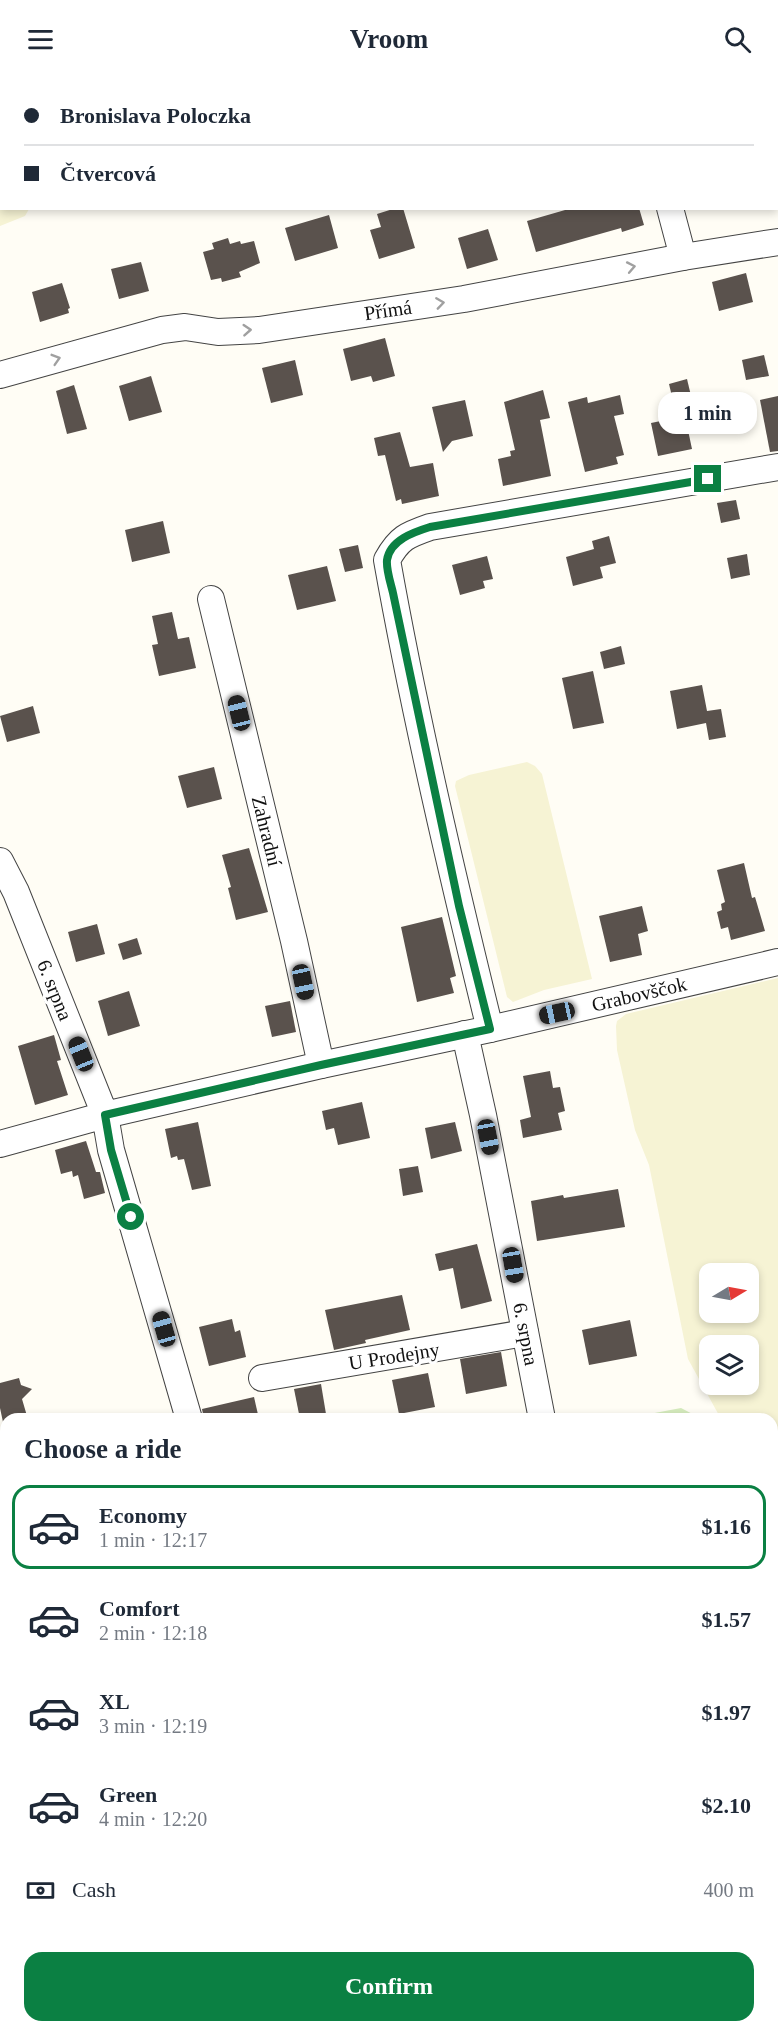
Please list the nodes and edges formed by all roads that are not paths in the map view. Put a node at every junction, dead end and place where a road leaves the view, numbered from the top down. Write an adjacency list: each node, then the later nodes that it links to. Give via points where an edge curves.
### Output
1 (671, 210): 3 (street)
2 (778, 242): 3 (street, Přímá)
3 (683, 257): 4 (street, Přímá, one-way to 3, via 162,330 259,330 464,299)
4 (0, 375)
5 (778, 467): 9 (street, via 430,527 407,535 395,545 387,560 459,906)
6 (211, 599): 11 (street, Zahradní)
7 (0, 861): 12 (street, 6. srpna)
8 (778, 962): 9 (street, Grabovščok)
9 (490, 1029): 10 (street, Grabovščok)
10 (465, 1034): 11 (street); 14 (street, 6. srpna)
11 (321, 1065): 12 (street)
12 (105, 1115): 13 (street); 16 (street, 6. srpna, via 111,1150)
13 (0, 1144)
14 (525, 1333): 15 (street, U Prodejny); 17 (street, 6. srpna)
15 (262, 1378)
16 (187, 1413)
17 (541, 1413)

